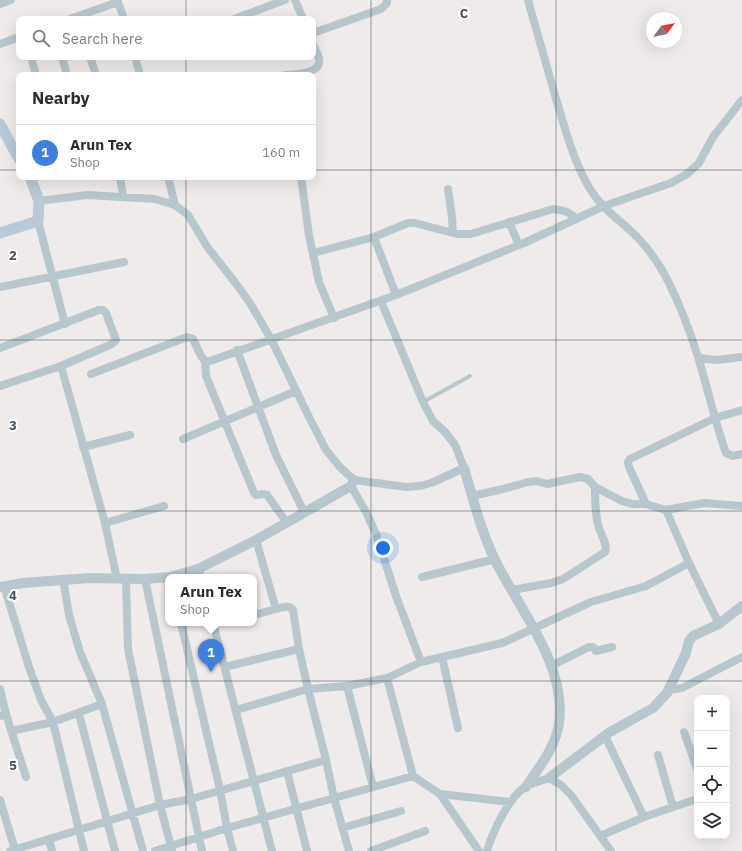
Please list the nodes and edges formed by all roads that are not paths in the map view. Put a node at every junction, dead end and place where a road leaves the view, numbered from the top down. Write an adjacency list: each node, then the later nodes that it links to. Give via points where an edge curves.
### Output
1 (11, 0): 7 (street)
2 (285, 0): 10 (street)
3 (295, 0): 11 (street)
4 (387, 0): 12 (street, via 381,9)
5 (528, 0): 36 (street, via 570,144 585,180)
6 (120, 1): 8 (street); 9 (street)
7 (0, 4)
8 (82, 16)
9 (123, 16)
10 (242, 16)
11 (302, 16)
12 (316, 32)
13 (16, 38): 14 (street)
14 (0, 44)
15 (316, 51): 24 (street, via 319,64 312,71)
16 (32, 60): 20 (street)
17 (63, 60): 21 (street)
18 (91, 60): 22 (street)
19 (137, 60): 23 (street)
20 (35, 72)
21 (66, 72)
22 (95, 72)
23 (139, 72)
24 (305, 72)
25 (742, 100): 36 (street, via 713,137 700,163 686,174 671,183)
26 (1, 130): 27 (main road)
27 (16, 153)
28 (31, 180): 34 (main road)
29 (120, 180): 33 (street)
30 (169, 180): 35 (street)
31 (301, 180): 44 (street)
32 (448, 189): 41 (street)
33 (123, 196): 34 (street, via 87,195); 35 (street, via 155,199)
34 (39, 201): 38 (main road)
35 (175, 205): 52 (street, via 188,215 208,248 250,303)
36 (604, 206): 37 (street); 56 (street, via 640,240 668,280)
37 (578, 219): 39 (street, via 571,213 553,209); 43 (street)
38 (38, 221): 40 (main road); 46 (street)
39 (509, 222): 41 (street, via 471,234); 43 (street)
40 (0, 233)
41 (453, 233): 42 (street, via 408,223)
42 (374, 237): 44 (street); 48 (street)
43 (519, 245): 48 (street)
44 (313, 253): 50 (street, via 319,282)
45 (124, 262): 46 (street)
46 (52, 276): 47 (street); 51 (street)
47 (0, 286)
48 (396, 295): 49 (street)
49 (381, 301): 50 (street); 63 (street)
50 (334, 318): 52 (street)
51 (65, 324): 53 (street); 58 (street, via 103,310 116,340)
52 (271, 339): 54 (street); 62 (street)
53 (0, 348)
54 (237, 350): 57 (street); 64 (street)
55 (742, 357): 56 (street, via 717,360)
56 (699, 358): 66 (street)
57 (205, 361): 59 (street, via 193,339 187,337); 67 (street, via 206,376)
58 (61, 366): 61 (street); 70 (street)
59 (91, 374)
60 (470, 376): 63 (lane)
61 (0, 386)
62 (296, 391): 64 (street); 73 (street, via 326,450)
63 (423, 402): 72 (street, via 433,421 455,445)
64 (258, 408): 67 (street); 80 (street, via 276,455)
65 (742, 410): 66 (street)
66 (715, 418): 71 (street, via 726,453 733,456); 76 (street, via 630,459 629,467)
67 (225, 422): 69 (street); 82 (street, via 254,493 267,496)
68 (130, 435): 70 (street)
69 (183, 439)
70 (83, 448): 81 (street)
71 (742, 454)
72 (464, 468): 73 (street, via 420,486); 75 (street)
73 (352, 483): 80 (street); 105 (street, via 376,534)
74 (595, 487): 75 (street, via 580,477 547,484 528,482); 76 (street, via 622,501); 93 (street, via 596,515 605,552 551,583)
75 (472, 496): 84 (street)
76 (646, 504): 79 (street)
77 (164, 506): 81 (street)
78 (742, 506): 79 (street, via 704,503)
79 (666, 510): 85 (street)
80 (304, 512): 82 (street)
81 (105, 523): 90 (street)
82 (287, 523): 83 (street)
83 (256, 540): 86 (street); 95 (street)
84 (495, 559): 88 (street); 93 (street)
85 (689, 563): 97 (street); 100 (street, via 646,586 591,602)
86 (199, 573)
87 (165, 577): 91 (street)
88 (422, 577)
89 (63, 579): 90 (street); 92 (street); 113 (street, via 69,615 80,652)
90 (121, 579): 91 (street); 139 (street, via 128,649)
91 (145, 579): 135 (street)
92 (2, 587): 117 (street, via 29,667)
93 (512, 590): 100 (street)
94 (742, 606): 97 (street)
95 (276, 609): 96 (street); 102 (street, via 288,606 293,610)
96 (257, 614)
97 (719, 624): 112 (street, via 693,636 689,641)
98 (182, 626): 132 (street)
99 (214, 626): 107 (street)
100 (534, 629): 103 (street, via 502,643); 106 (street)
101 (612, 646): 106 (street, via 599,651 590,647)
102 (299, 648): 107 (street); 111 (street)
103 (442, 657): 105 (street); 118 (street)
104 (742, 657): 112 (street, via 682,688)
105 (421, 662): 108 (street)
106 (551, 666): 131 (street, via 558,689 559,724 551,749)
107 (225, 667): 114 (street)
108 (387, 678): 109 (street); 126 (street)
109 (347, 686): 111 (street); 130 (street)
110 (0, 689): 116 (street)
111 (308, 689): 114 (street); 123 (street)
112 (668, 690): 121 (street, via 653,708)
113 (102, 704): 115 (street); 143 (street)
114 (236, 710): 129 (street)
115 (79, 714): 117 (street); 146 (street)
116 (3, 715): 119 (street)
117 (53, 722): 119 (street); 149 (street)
118 (458, 728)
119 (12, 731): 127 (street)
120 (684, 732): 124 (street)
121 (605, 736): 128 (street); 144 (street)
122 (658, 755): 140 (street)
123 (326, 760): 125 (street); 134 (street)
124 (696, 767)
125 (287, 771): 129 (street); 141 (street)
126 (414, 776): 130 (street); 133 (street)
127 (26, 777)
128 (549, 778): 131 (street); 152 (street, via 572,795)
129 (254, 781): 132 (street); 145 (street)
130 (373, 787): 134 (street)
131 (526, 787): 138 (street)
132 (220, 790): 135 (street); 147 (street)
133 (440, 794): 138 (street); 167 (street)
134 (334, 798): 141 (street); 148 (street)
135 (191, 799): 139 (street); 151 (street)
136 (694, 799): 140 (street)
137 (0, 800): 155 (street)
138 (510, 802): 168 (street)
139 (160, 805): 143 (street); 154 (street)
140 (673, 807): 144 (street)
141 (297, 808): 145 (street); 164 (street)
142 (401, 811): 148 (street)
143 (133, 814): 146 (street); 159 (street)
144 (644, 817): 152 (street)
145 (264, 818): 147 (street); 163 (street)
146 (107, 822): 149 (street); 158 (street)
147 (227, 828): 151 (street); 162 (street)
148 (342, 828): 165 (street)
149 (78, 831): 153 (street); 157 (street)
150 (425, 831): 166 (street)
151 (198, 836): 154 (street); 161 (street)
152 (600, 836): 169 (street)
153 (49, 840): 155 (street); 156 (street)
154 (172, 848): 160 (street)
155 (17, 850)
156 (52, 851)
157 (84, 851)
158 (115, 851)
159 (143, 851)
160 (155, 851)
161 (202, 851)
162 (233, 851)
163 (272, 851)
164 (307, 851)
165 (349, 851)
166 (371, 851)
167 (479, 851)
168 (487, 851)
169 (611, 851)

